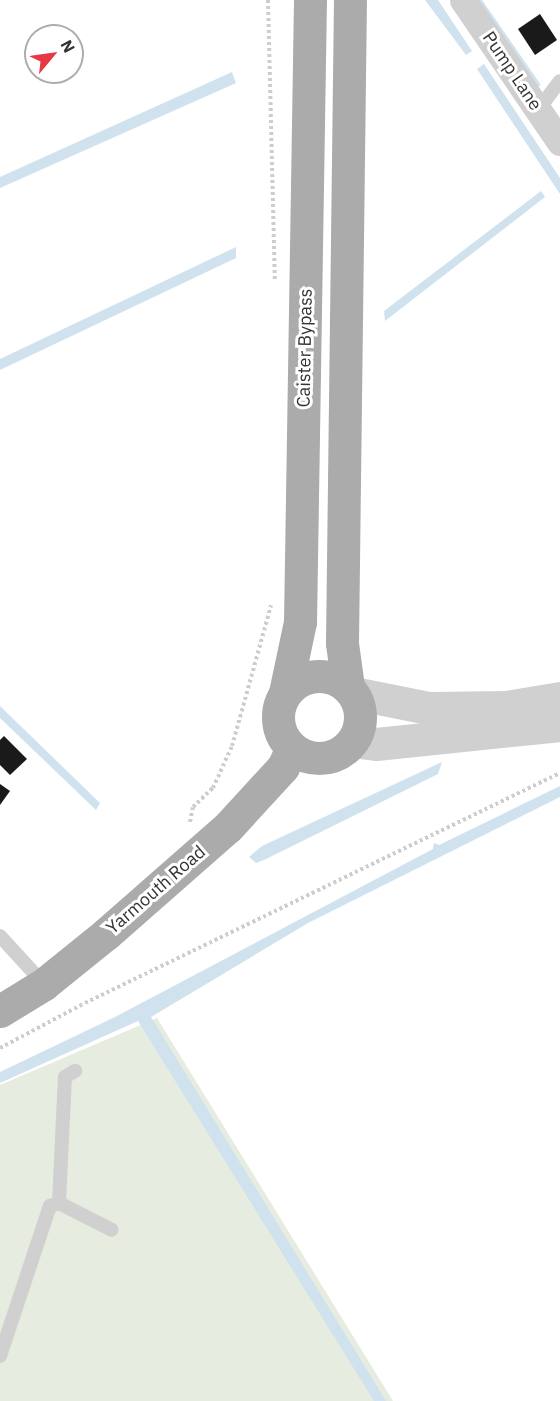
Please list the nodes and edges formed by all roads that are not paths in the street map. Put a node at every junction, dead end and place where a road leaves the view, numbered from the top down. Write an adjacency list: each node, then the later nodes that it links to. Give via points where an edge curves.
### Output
1 (302, 0): 6 (main road)
2 (310, 0): 6 (main road, Caister Bypass)
3 (350, 0): 9 (main road, via 342,643)
4 (463, 0): 7 (street, Pump Lane)
5 (560, 81): 7 (lane)
6 (309, 89): 10 (main road, Caister Bypass, via 300,622)
7 (538, 110): 8 (street, Pump Lane)
8 (560, 142)
9 (350, 690): 10 (main road, via 335,678 309,676); 11 (street, via 429,708 506,707); 13 (main road, via 361,717)
10 (285, 693): 14 (main road, via 278,714 279,728)
11 (560, 698)
12 (560, 725): 13 (street, via 376,744)
13 (353, 741): 14 (main road, via 326,758)
14 (292, 748): 16 (main road, Yarmouth Road, via 283,767 228,827)
15 (0, 936): 16 (lane)
16 (44, 984): 17 (main road, Yarmouth Road)
17 (0, 1011)
18 (75, 1071): 19 (lane, via 65,1077)
19 (59, 1203): 20 (lane); 21 (lane, via 50,1206)
20 (112, 1230)
21 (0, 1356)

